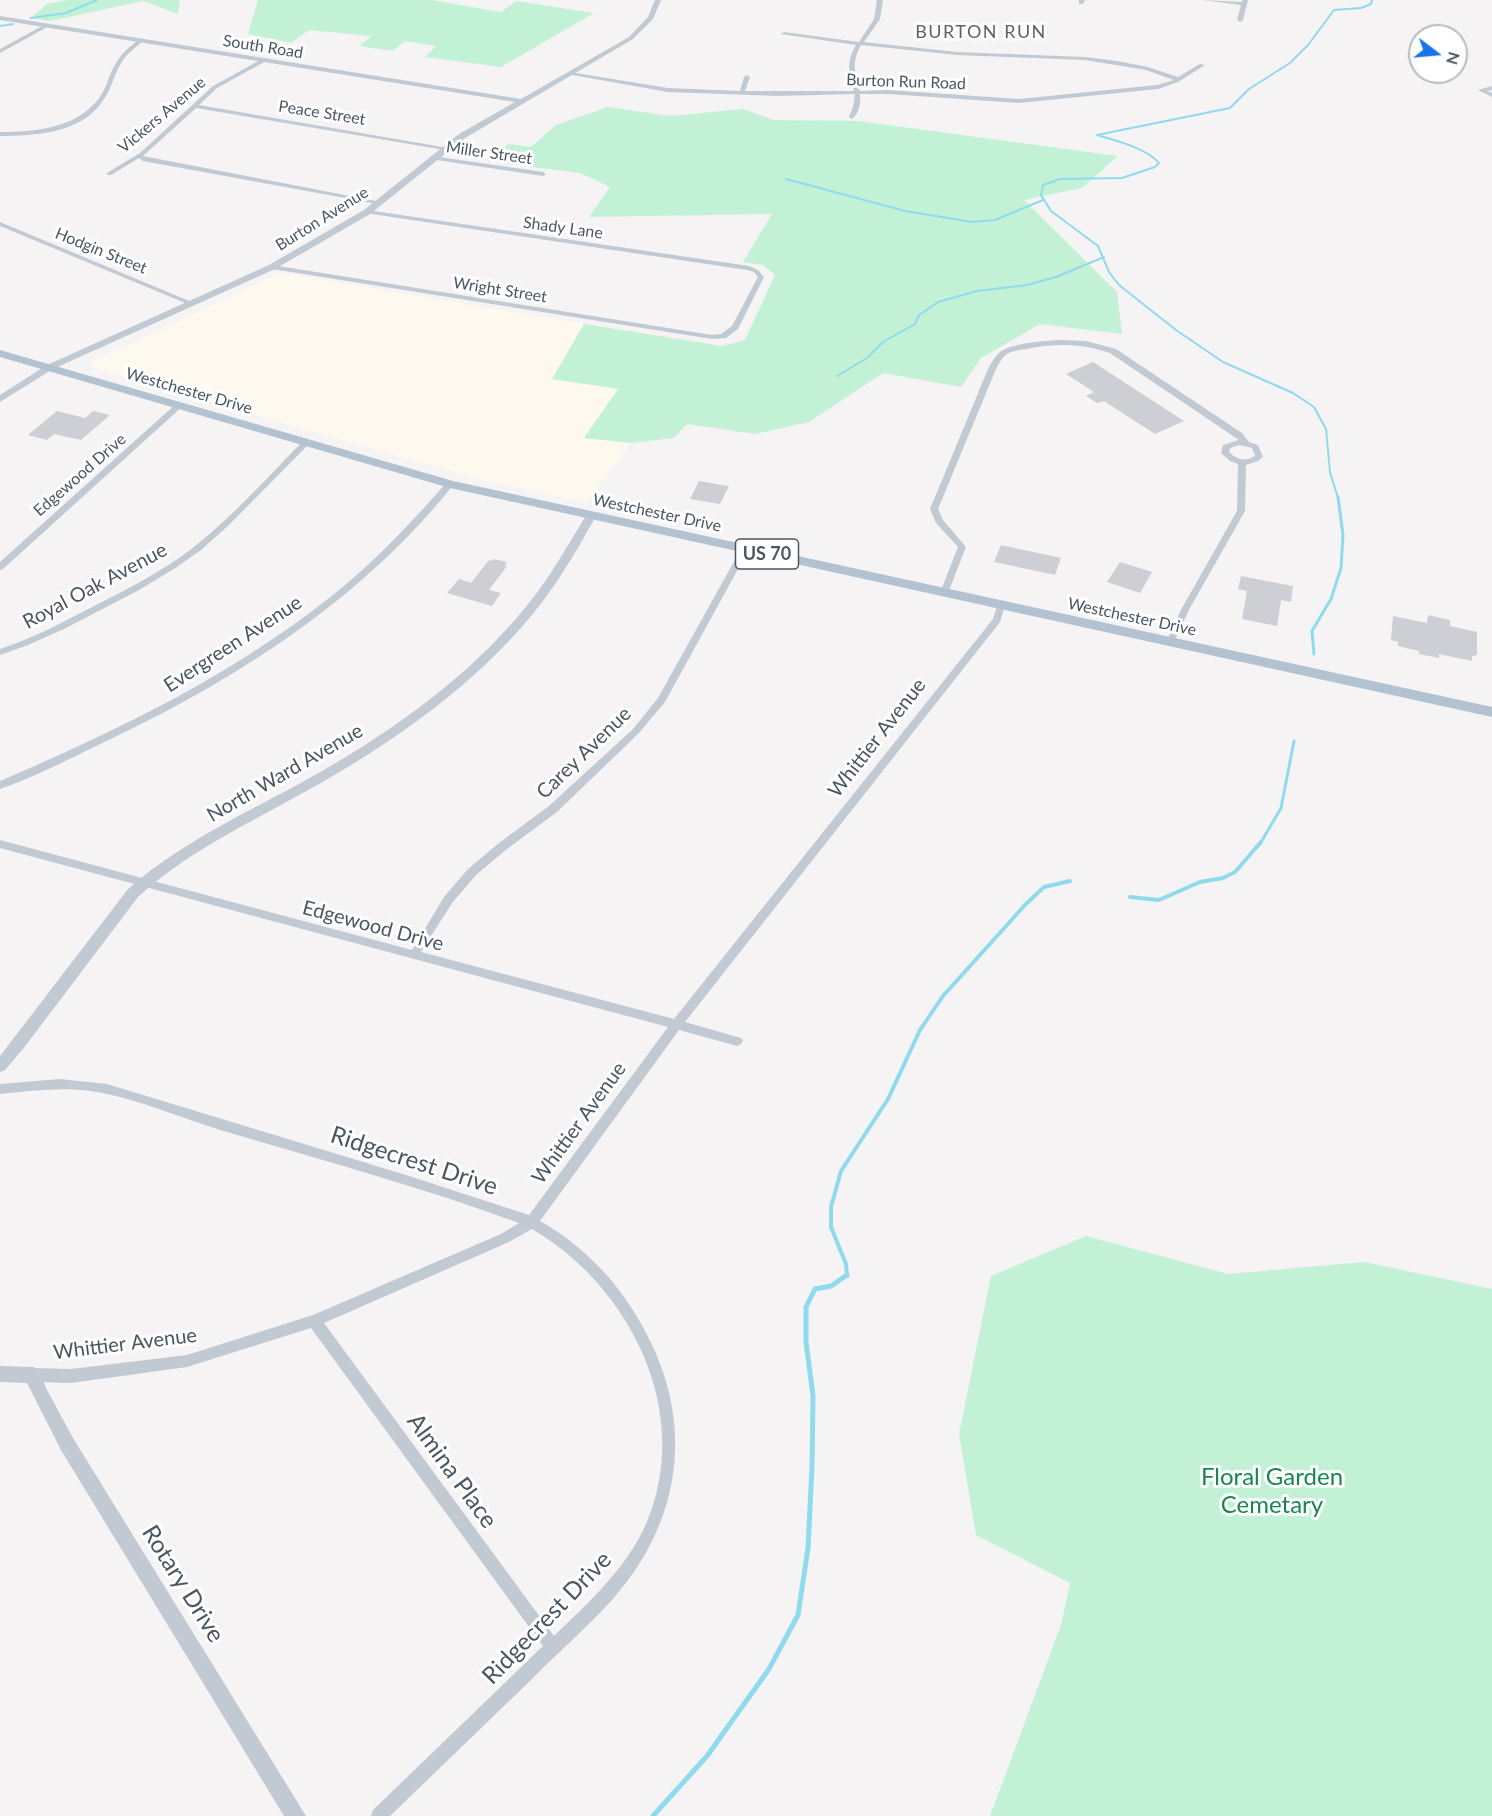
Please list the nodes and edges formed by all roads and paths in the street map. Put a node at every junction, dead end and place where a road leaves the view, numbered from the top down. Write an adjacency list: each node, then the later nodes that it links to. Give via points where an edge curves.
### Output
1 (658, 0): 14 (street, Burton Avenue, via 654,14 640,31)
2 (880, 0): 10 (street, via 877,18)
3 (1205, 0): 4 (street)
4 (1244, 2): 6 (street)
5 (0, 18): 7 (street, South Road)
6 (1240, 20)
7 (46, 26): 9 (street, South Road); 11 (street)
8 (784, 33): 10 (street)
9 (140, 41): 12 (street, South Road); 26 (street, via 121,57 107,90 92,109 55,128)
10 (861, 43): 18 (street, via 925,51 1110,60); 21 (street, via 852,59)
11 (0, 51)
12 (264, 60): 23 (street, South Road); 24 (street, Vickers Avenue, via 215,87)
13 (1202, 65): 18 (street, Burton Run Road)
14 (577, 70): 15 (street, Burton Avenue); 17 (street, Burton Run Road)
15 (570, 74): 17 (street, Burton Run Road); 23 (street, Burton Avenue)
16 (747, 77): 20 (street)
17 (603, 79): 20 (street, Burton Run Road, via 657,89)
18 (1178, 79): 21 (street, Burton Run Road, via 1158,87 1019,101)
19 (1492, 88): 22 (street, via 1481,90)
20 (742, 92): 21 (street, Burton Run Road)
21 (859, 93): 25 (street)
22 (1492, 95)
23 (523, 101): 27 (street, Burton Avenue)
24 (194, 106): 27 (street, Peace Street); 28 (street, Vickers Avenue)
25 (852, 117)
26 (0, 134)
27 (445, 148): 29 (street, Burton Avenue)
28 (142, 154): 30 (street, Vickers Avenue); 32 (street, via 143,159)
29 (432, 158): 31 (street, Miller Street); 32 (street, Burton Avenue)
30 (109, 174)
31 (543, 174)
32 (378, 202): 33 (street, Burton Avenue)
33 (367, 212): 35 (street, Burton Avenue); 37 (street, Shady Lane, via 756,271 761,277 735,327)
34 (0, 224): 36 (street, Hodgin Street)
35 (272, 267): 36 (street, Burton Avenue); 37 (street, Wright Street)
36 (192, 304): 39 (street, Burton Avenue)
37 (723, 336)
38 (0, 353): 39 (main road, Westchester Drive / US 70)
39 (50, 367): 40 (street, Burton Avenue); 41 (main road, Westchester Drive / US 70)
40 (0, 399)
41 (180, 405): 42 (main road, Westchester Drive / US 70); 48 (street, Edgewood Drive)
42 (306, 443): 45 (main road, Westchester Drive / US 70); 52 (street, Royal Oak Avenue, via 231,518 168,569 33,640)
43 (1245, 443): 44 (street, via 1260,454 1257,460); 44 (street, via 1229,444 1225,449 1231,459); 49 (street, via 1219,421 1098,345 1066,340 1005,352 992,369 934,508 939,521 962,547)
44 (1242, 462): 51 (street, via 1241,511)
45 (450, 484): 46 (main road, Westchester Drive / US 70); 54 (street, Evergreen Avenue, via 380,558 326,606 274,642 163,710)
46 (591, 516): 47 (main road, Westchester Drive / US 70); 56 (street, North Ward Avenue, via 560,568 513,628 426,709 359,755 193,849)
47 (744, 549): 49 (main road, Westchester Drive / US 70); 57 (street, Carey Avenue, via 662,700 649,716 553,809 472,872 448,900)
48 (0, 567)
49 (944, 593): 50 (main road, Westchester Drive / US 70)
50 (1001, 605): 51 (main road, Westchester Drive / US 70); 58 (street, Whittier Avenue, via 997,620)
51 (1170, 642): 53 (main road, Westchester Drive / US 70)
52 (0, 652)
53 (1492, 712)
54 (1, 785)
55 (0, 844): 56 (street, Edgewood Drive)
56 (144, 882): 57 (street, Edgewood Drive); 60 (street, North Ward Avenue)
57 (414, 955): 58 (street, Edgewood Drive)
58 (676, 1025): 59 (street, Edgewood Drive); 62 (street, Whittier Avenue)
59 (737, 1041)
60 (0, 1065)
61 (0, 1089): 62 (street, Ridgecrest Drive, via 79,1085 117,1091)
62 (531, 1222): 63 (street, Whittier Avenue, via 505,1238); 66 (street, Ridgecrest Drive, via 577,1253 620,1300 656,1366 670,1419 669,1457 652,1527 635,1559 607,1595)
63 (314, 1322): 65 (street, Whittier Avenue, via 187,1361 70,1376); 66 (street, Almina Place)
64 (0, 1374): 65 (street, Whittier Avenue)
65 (33, 1375): 67 (street, Rotary Drive, via 67,1444)
66 (553, 1647): 68 (street, Ridgecrest Drive)
67 (296, 1816)
68 (379, 1816)

